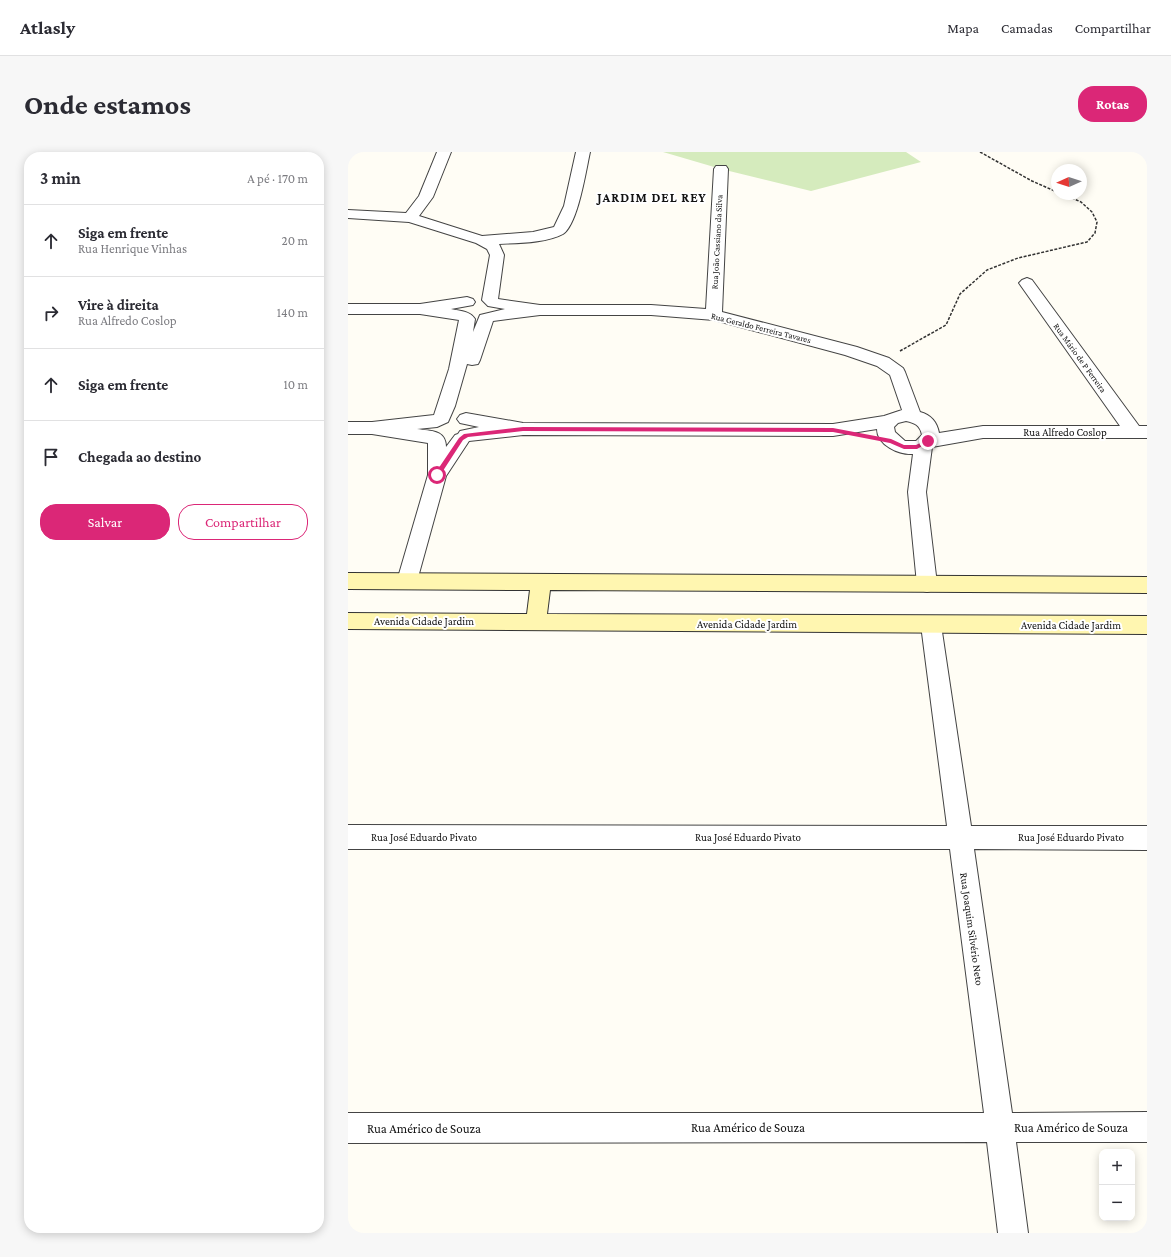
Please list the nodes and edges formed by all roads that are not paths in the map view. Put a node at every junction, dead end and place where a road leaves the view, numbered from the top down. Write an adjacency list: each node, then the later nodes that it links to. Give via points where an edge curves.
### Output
1 (444, 152): 5 (street, via 426,197)
2 (583, 152): 6 (street, via 568,216 560,229 551,234 538,236)
3 (721, 169): 12 (street, Rua João Cassiano da Silva)
4 (348, 214): 5 (street)
5 (410, 218): 6 (street)
6 (480, 240): 7 (street, via 493,246 497,255)
7 (494, 269): 10 (street); 11 (street)
8 (1027, 283): 23 (street, Rua Mário de P Ferreira)
9 (348, 309): 10 (street)
10 (467, 309): 11 (street, via 476,320); 11 (street, via 482,298); 13 (street)
11 (490, 309): 12 (street, Rua Geraldo Ferreira Tavares, via 651,310); 13 (street)
12 (714, 315): 15 (street, Rua Geraldo Ferreira Tavares, via 851,351 883,362 891,367)
13 (471, 343): 14 (street)
14 (462, 378): 18 (street); 20 (street)
15 (899, 378): 16 (street, Rua Geraldo Ferreira Tavares); 17 (street)
16 (916, 417): 17 (street, via 906,415); 22 (street, Rua Alfredo Coslop); 25 (street, via 929,426 931,431 931,437)
17 (891, 419): 21 (street); 24 (street, via 885,431 886,436)
18 (464, 427): 20 (street, via 452,416); 20 (street, via 449,442); 21 (street); 26 (street)
19 (348, 428): 20 (street)
20 (437, 429): 26 (street)
21 (833, 430): 24 (street)
22 (983, 432): 23 (street, Rua Alfredo Coslop); 25 (street, Rua Alfredo Coslop)
23 (1140, 432)
24 (894, 443): 25 (street, via 910,448); 27 (street)
25 (925, 443): 27 (street)
26 (437, 475): 29 (street)
27 (917, 492): 31 (street)
28 (348, 581): 29 (main road)
29 (407, 581): 30 (main road)
30 (541, 582): 31 (main road); 34 (main road)
31 (927, 584): 32 (main road)
32 (1147, 584)
33 (348, 621): 34 (main road, Avenida Cidade Jardim)
34 (536, 622): 35 (main road, Avenida Cidade Jardim)
35 (931, 625): 36 (main road, Avenida Cidade Jardim); 38 (street, Rua Joaquim Silvério Neto)
36 (1147, 625)
37 (348, 837): 38 (street, Rua José Eduardo Pivato)
38 (959, 837): 39 (street, Rua José Eduardo Pivato); 40 (street, Rua Joaquim Silvério Neto)
39 (1147, 838)
40 (1000, 1127): 41 (street, Rua Américo de Souza); 42 (street, Rua Américo de Souza); 43 (street, Rua Joaquim Silvério Neto)
41 (1147, 1127)
42 (348, 1128)
43 (1013, 1233)

